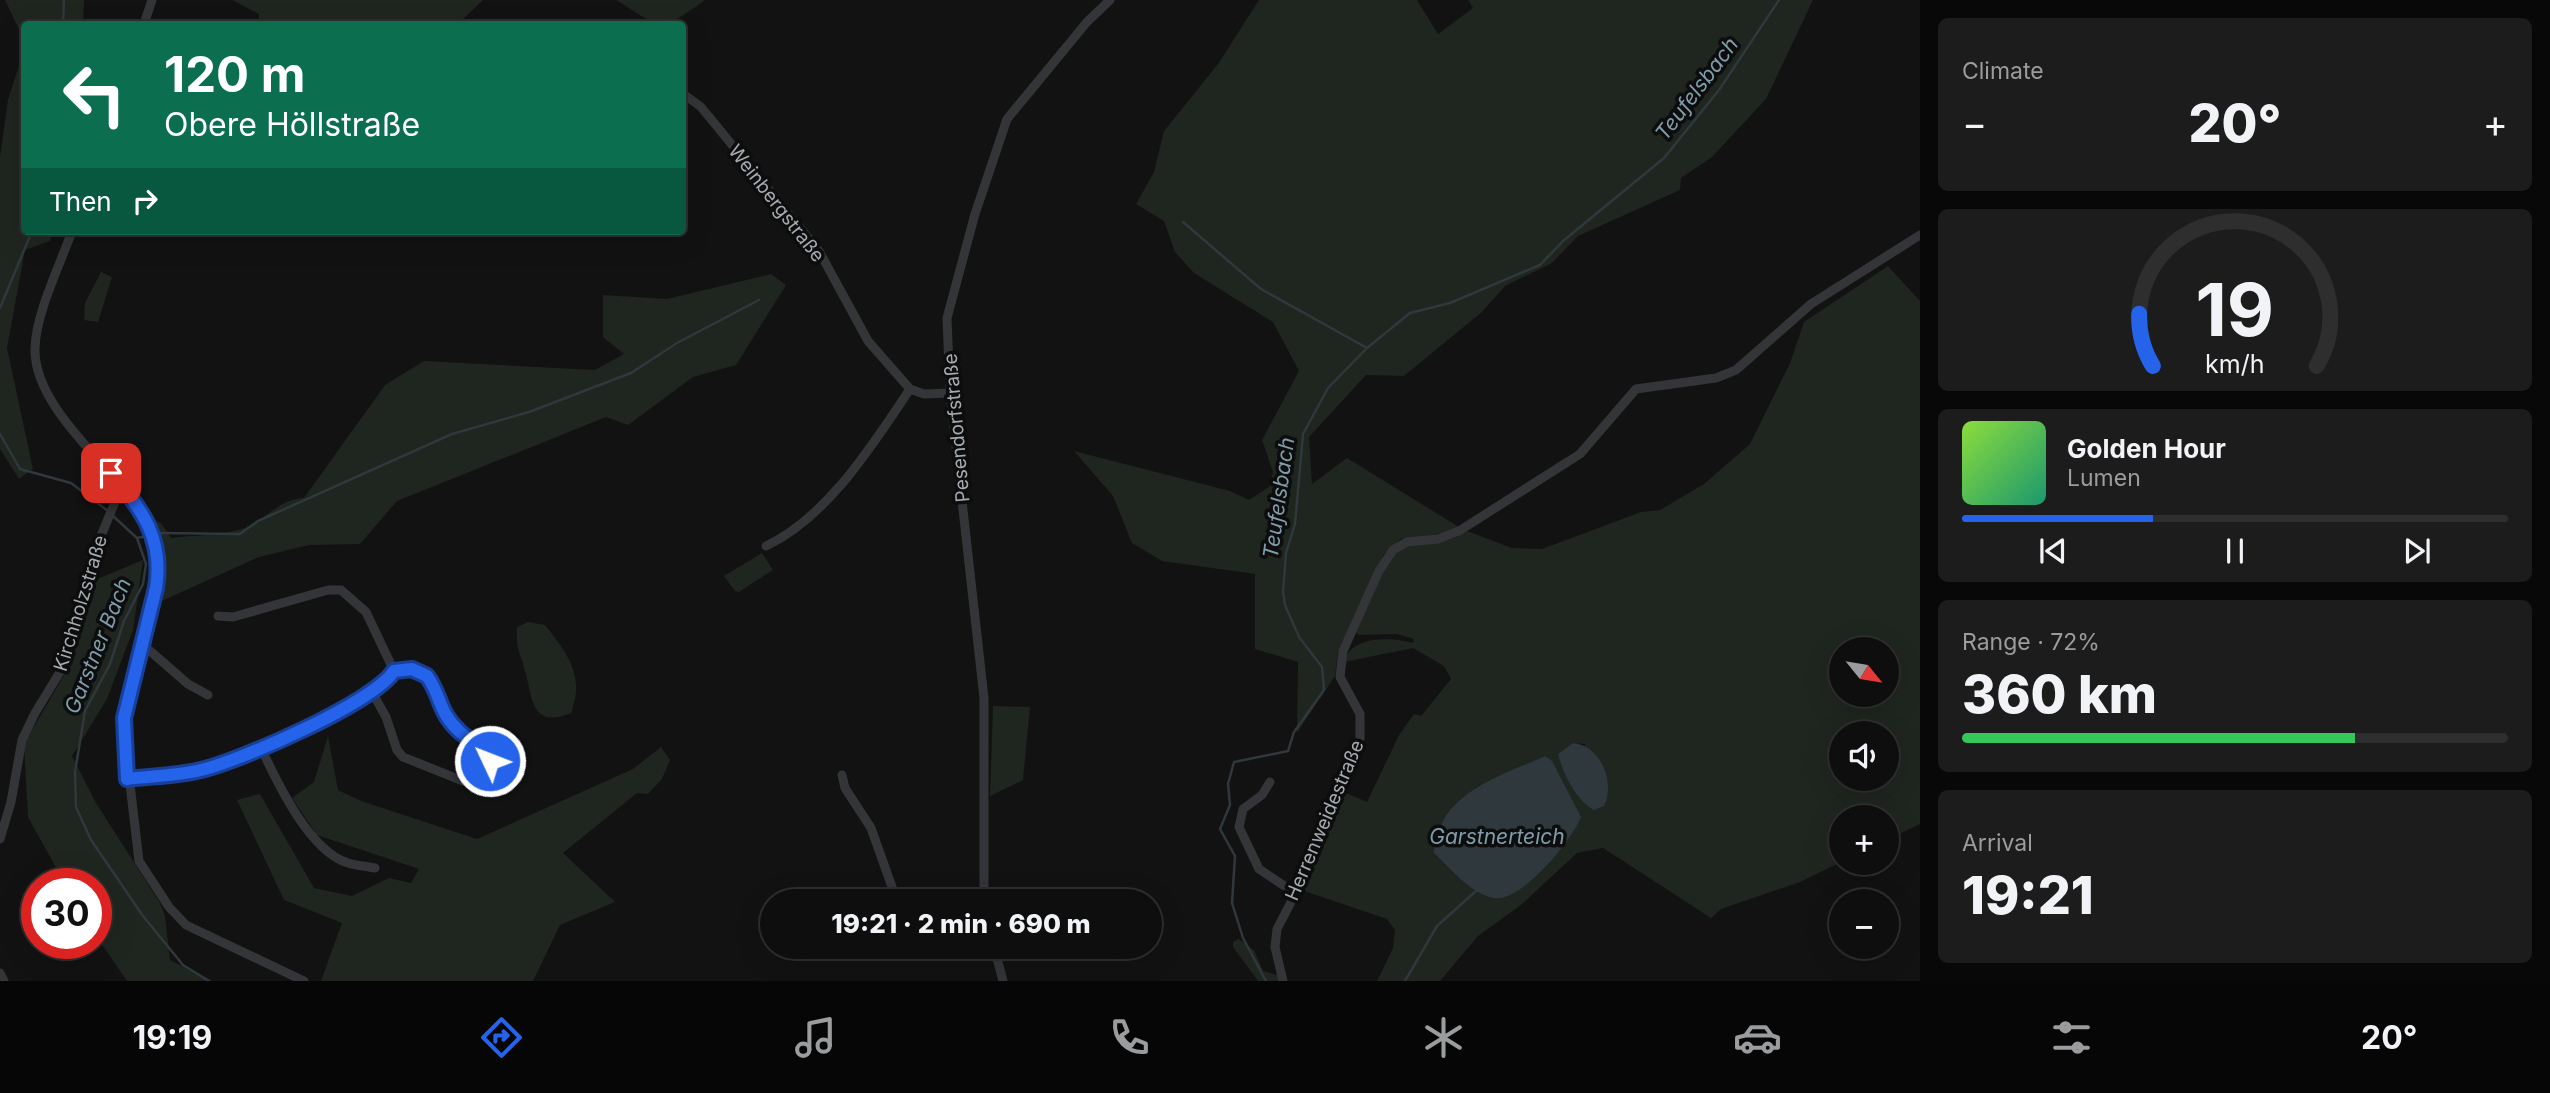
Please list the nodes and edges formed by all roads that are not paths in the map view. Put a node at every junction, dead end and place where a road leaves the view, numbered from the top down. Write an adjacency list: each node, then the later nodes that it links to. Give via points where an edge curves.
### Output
1 (152, 0): 3 (street)
2 (1110, 0): 8 (street, Pesendorfstraße, via 1007,119 947,318)
3 (145, 21)
4 (686, 96): 7 (street, Weinbergstraße, via 701,107 819,251 854,320)
5 (71, 235): 9 (street, via 38,330 37,369 50,400)
6 (1920, 235): 24 (street, Herrenweidestraße, via 1811,304 1736,370 1716,378 1636,388 1580,454 1459,531 1407,542 1393,550 1378,571 1340,661 1343,684 1360,714 1360,739)
7 (910, 389): 8 (street, via 924,394); 10 (street, via 846,478 820,506)
8 (950, 393): 23 (street, Pesendorfstraße, via 984,698)
9 (122, 485): 12 (street, via 148,521 157,554 156,588); 20 (street, Kirchholzstraße, via 91,559 63,667 22,740)
10 (766, 546)
11 (218, 616): 13 (street, via 233,617 341,590 366,612)
12 (142, 643): 15 (street, via 188,684); 17 (street, via 124,718)
13 (394, 671): 14 (street); 14 (street, via 412,669 430,679 445,717 488,752 489,764 481,780 468,783 403,757)
14 (372, 692): 16 (street)
15 (208, 695)
16 (261, 748): 17 (street, via 199,771); 21 (street, via 309,831 343,861)
17 (127, 779): 28 (street, via 139,861 169,907 194,930)
18 (846, 781): 22 (street, via 871,828)
19 (1270, 782): 24 (street, via 1262,795 1243,809 1239,827 1259,869)
20 (0, 839)
21 (374, 869)
22 (893, 889)
23 (984, 889)
24 (1295, 893): 30 (street, Herrenweidestraße, via 1275,939)
25 (997, 959): 29 (street)
26 (0, 974): 27 (street)
27 (4, 981)
28 (304, 981)
29 (1003, 981)
30 (1283, 981)

